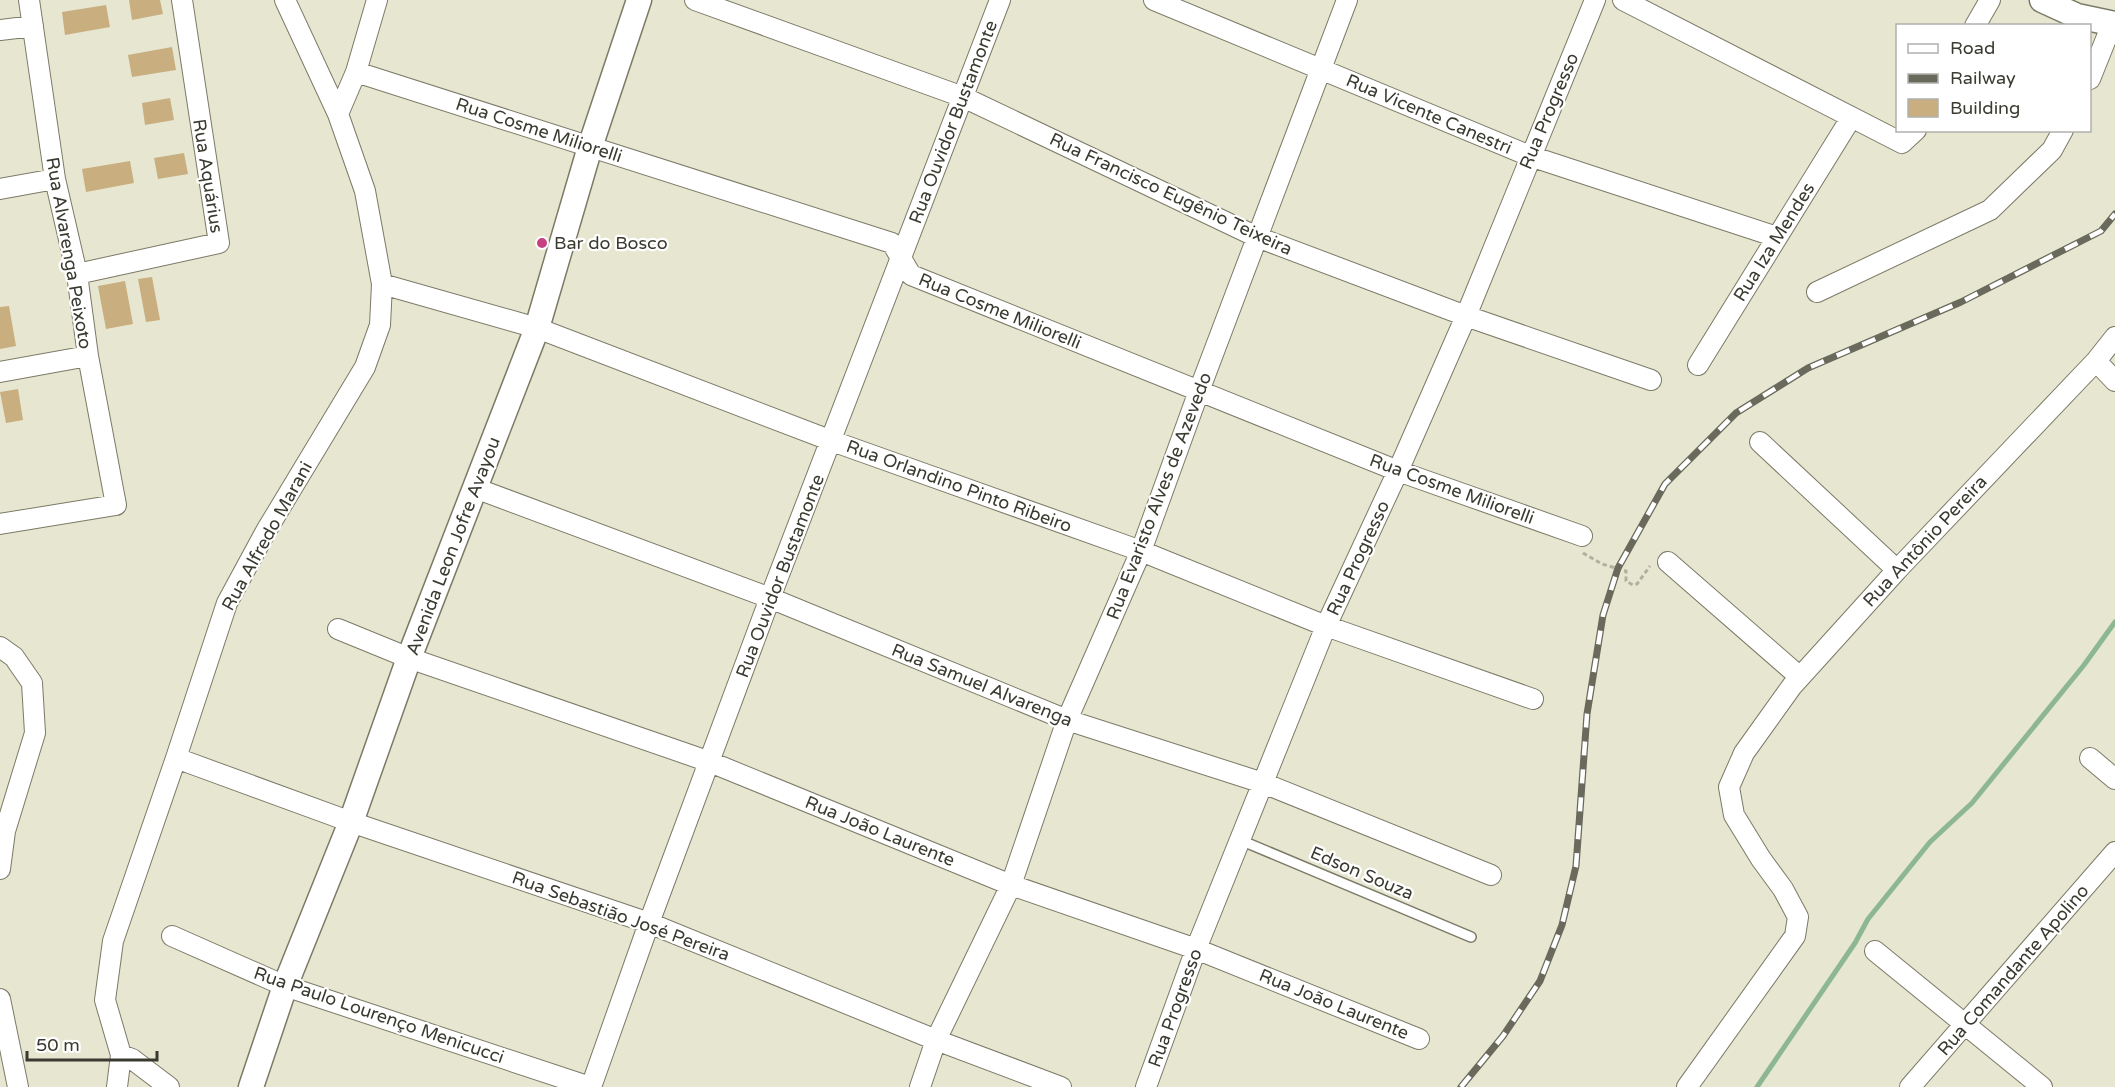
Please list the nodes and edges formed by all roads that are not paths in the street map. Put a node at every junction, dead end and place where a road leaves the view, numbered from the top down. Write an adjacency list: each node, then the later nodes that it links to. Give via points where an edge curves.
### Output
1 (29, 0): 17 (street, Rua Alvarenga Peixoto)
2 (182, 0): 34 (street, Rua Aquárius, via 219,243)
3 (285, 0): 23 (street, Rua Alfredo Marani)
4 (377, 0): 20 (street)
5 (639, 0): 27 (street, Avenida Leon Jofre Avayou)
6 (695, 0): 22 (street, Rua Francisco Eugênio Teixeira)
7 (1000, 0): 22 (street, Rua Ouvidor Bustamonte)
8 (1154, 0): 19 (street, Rua Vicente Canestri)
9 (1347, 0): 19 (street, Rua Evaristo Alves de Azevedo)
10 (1595, 0): 28 (street, Rua Progresso)
11 (1623, 0): 24 (street)
12 (1990, 0): 15 (street)
13 (2042, 0): 14 (street)
14 (2077, 8): 16 (street)
15 (1976, 24)
16 (2114, 24): 21 (street)
17 (33, 26): 18 (street); 29 (street, Rua Alvarenga Peixoto)
18 (0, 30)
19 (1321, 69): 28 (street, Rua Vicente Canestri); 31 (street, Rua Evaristo Alves de Azevedo)
20 (356, 72): 23 (street); 27 (street, Rua Cosme Miliorelli)
21 (2091, 77)
22 (963, 97): 31 (street, Rua Francisco Eugênio Teixeira); 33 (street, Rua Ouvidor Bustamonte)
23 (338, 114): 35 (street, Rua Alfredo Marani, via 365,190)
24 (1851, 118): 25 (street, via 1902,143); 32 (street, Rua Iza Mendes)
25 (1914, 132)
26 (2062, 132): 36 (street, via 2052,150 1990,210)
27 (591, 147): 33 (street, Rua Cosme Miliorelli, via 892,243); 38 (street, Avenida Leon Jofre Avayou)
28 (1530, 156): 32 (street, Rua Vicente Canestri); 37 (street, Rua Progresso)
29 (55, 179): 30 (street); 34 (street, Rua Alvarenga Peixoto)
30 (0, 189)
31 (1257, 237): 37 (street, Rua Francisco Eugênio Teixeira); 46 (street, Rua Evaristo Alves de Azevedo)
32 (1777, 237): 42 (street, Rua Iza Mendes)
33 (901, 257): 46 (street, Rua Cosme Miliorelli, via 911,275); 47 (street, Rua Ouvidor Bustamonte)
34 (76, 274): 40 (street, Rua Alvarenga Peixoto)
35 (382, 284): 38 (street, Rua Orlandino Pinto Ribeiro); 64 (street, Rua Alfredo Marani, via 380,325 365,367 227,603)
36 (1816, 292)
37 (1466, 316): 44 (street, Rua Francisco Eugênio Teixeira); 49 (street, Rua Progresso)
38 (537, 328): 47 (street, Rua Orlandino Pinto Ribeiro); 50 (street, Avenida Leon Jofre Avayou)
39 (2115, 338): 41 (street, Rua Antônio Pereira)
40 (88, 356): 43 (street); 51 (street, Rua Alvarenga Peixoto, via 116,505)
41 (2096, 361): 45 (street); 55 (street, Rua Antônio Pereira)
42 (1698, 366)
43 (0, 372)
44 (1651, 380)
45 (2115, 381)
46 (1199, 391): 49 (street, Rua Cosme Miliorelli); 53 (street, Rua Evaristo Alves de Azevedo)
47 (832, 441): 53 (street, Rua Orlandino Pinto Ribeiro); 56 (street, Rua Ouvidor Bustamonte)
48 (1760, 442): 55 (street)
49 (1398, 471): 52 (street, Rua Cosme Miliorelli); 57 (street, Rua Progresso)
50 (475, 488): 56 (street, Rua Samuel Alvarenga); 60 (street, Avenida Leon Jofre Avayou)
51 (0, 524)
52 (1582, 536)
53 (1141, 551): 57 (street, Rua Orlandino Pinto Ribeiro); 63 (street, Rua Evaristo Alves de Azevedo)
54 (1668, 562): 61 (street)
55 (1897, 570): 61 (street, Rua Antônio Pereira)
56 (770, 598): 63 (street, Rua Samuel Alvarenga); 66 (street, Rua Ouvidor Bustamonte)
57 (1326, 626): 62 (street, Rua Orlandino Pinto Ribeiro); 68 (street, Rua Progresso)
58 (338, 629): 60 (street, Rua João Laurente)
59 (0, 647): 72 (street, via 14,657 32,683 35,733 5,831)
60 (409, 658): 66 (street, Rua João Laurente); 69 (street, Avenida Leon Jofre Avayou)
61 (1800, 677): 94 (street, Rua Antônio Pereira, via 1744,753 1729,787 1734,815 1798,917 1795,936)
62 (1533, 699)
63 (1067, 720): 68 (street, Rua Samuel Alvarenga); 74 (street, Rua Evaristo Alves de Azevedo)
64 (176, 758): 69 (street, Rua Sebastião José Pereira); 85 (street, Rua Alfredo Marani, via 113,941 105,1000)
65 (2090, 758): 67 (street)
66 (710, 762): 74 (street, Rua João Laurente); 75 (street, Rua Ouvidor Bustamonte)
67 (2115, 779)
68 (1263, 783): 70 (street, Rua Progresso); 73 (street, Rua Samuel Alvarenga)
69 (351, 822): 75 (street, Rua Sebastião José Pereira); 80 (street, Avenida Leon Jofre Avayou)
70 (1240, 840): 77 (lane, Edson Souza); 78 (street, Rua Progresso)
71 (2115, 852): 82 (street, Rua Comandante Apolino)
72 (0, 869)
73 (1491, 875)
74 (1011, 885): 78 (street, Rua João Laurente); 84 (street, Rua Evaristo Alves de Azevedo)
75 (649, 922): 84 (street, Rua Sebastião José Pereira); 90 (street, Rua Ouvidor Bustamonte)
76 (172, 936): 80 (street, Rua Paulo Lourenço Menicucci)
77 (1471, 937)
78 (1196, 949): 83 (street, Rua João Laurente); 93 (street, Rua Progresso)
79 (1875, 951): 82 (street)
80 (285, 986): 89 (street, Avenida Leon Jofre Avayou); 90 (street, Rua Paulo Lourenço Menicucci)
81 (0, 999): 86 (street)
82 (1965, 1024): 95 (street, Rua Comandante Apolino); 96 (street)
83 (1419, 1039)
84 (936, 1040): 91 (street, Rua Evaristo Alves de Azevedo); 92 (street, Rua Sebastião José Pereira)
85 (121, 1055): 87 (street, Rua Alfredo Marani); 88 (street)
86 (18, 1087)
87 (117, 1087)
88 (169, 1087)
89 (251, 1087)
90 (590, 1087)
91 (920, 1087)
92 (1061, 1087)
93 (1146, 1087)
94 (1688, 1087)
95 (1910, 1087)
96 (2042, 1087)

